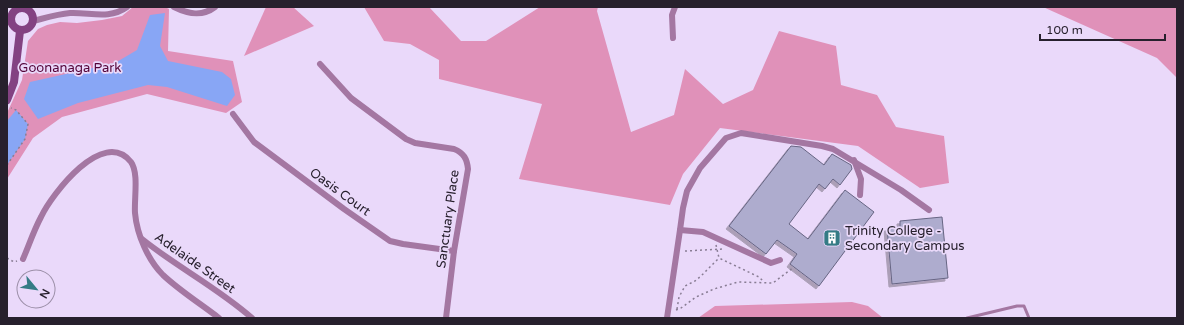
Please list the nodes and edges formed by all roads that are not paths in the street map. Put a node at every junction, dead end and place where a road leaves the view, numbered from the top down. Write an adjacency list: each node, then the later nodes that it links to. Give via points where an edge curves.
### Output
1 (127, 7): 5 (street, via 102,16)
2 (174, 7): 3 (street, via 195,14 208,12)
3 (215, 7)
4 (675, 7): 9 (street, via 672,15)
5 (66, 10): 7 (street)
6 (9, 18): 7 (street, via 14,10 23,8 31,12); 8 (street, via 13,27)
7 (33, 21): 8 (street, via 29,28)
8 (20, 31): 11 (street, via 14,82)
9 (673, 38)
10 (320, 64): 18 (street, Sanctuary Place, via 351,98 406,139 415,143 454,149 465,157 468,169)
11 (7, 100)
12 (233, 114): 18 (street, Oasis Court, via 254,142 390,241)
13 (854, 160): 14 (street, via 861,179); 15 (street); 16 (street, via 822,146 741,133 726,138 700,168 687,191)
14 (860, 195)
15 (929, 210)
16 (680, 230): 20 (street, via 703,232 771,263); 21 (street)
17 (141, 238): 19 (street, via 136,222 134,168 126,157 105,152 91,159 62,185 41,217); 22 (street, Adelaide Street, via 163,276); 23 (street, Adelaide Street)
18 (454, 251): 24 (street, Sanctuary Place)
19 (23, 259)
20 (780, 260)
21 (668, 315)
22 (219, 318)
23 (252, 318)
24 (446, 318)
25 (967, 318): 26 (lane, via 1024,306)
26 (1029, 318)

